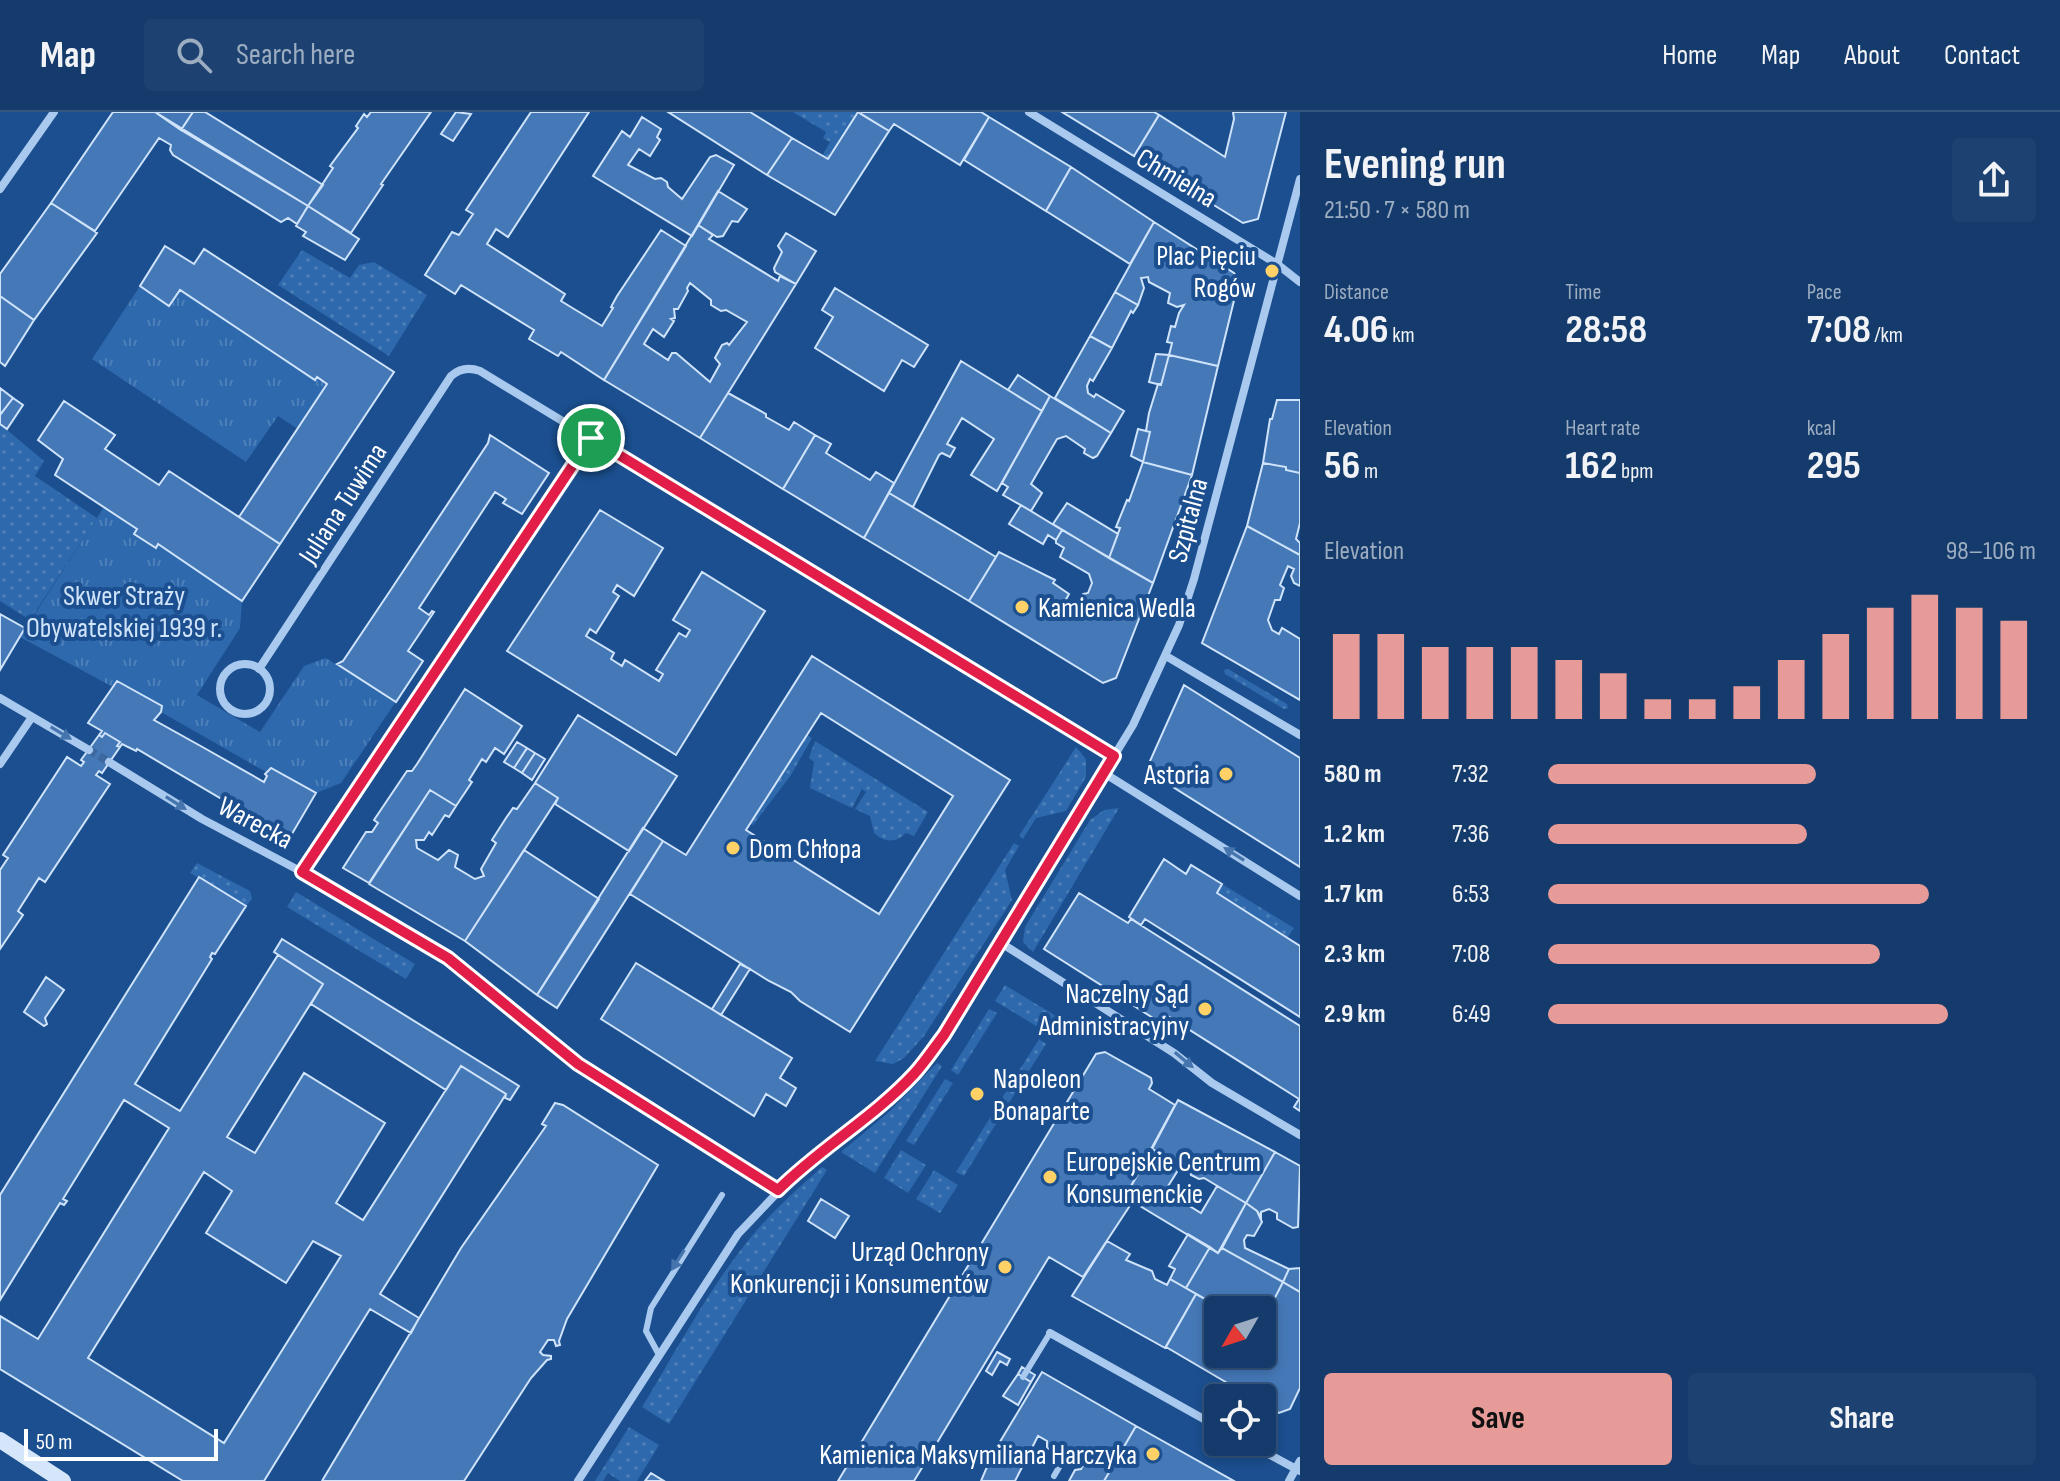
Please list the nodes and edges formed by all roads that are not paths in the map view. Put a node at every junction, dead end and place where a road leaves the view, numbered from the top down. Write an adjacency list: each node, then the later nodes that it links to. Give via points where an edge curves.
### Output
1 (54, 112): 4 (street)
2 (1029, 112): 5 (street, Chmielna)
3 (1300, 179): 5 (street, Szpitalna)
4 (0, 189)
5 (1277, 264): 6 (street, Chmielna); 8 (street, Szpitalna, via 1194,579)
6 (1300, 282)
7 (591, 438): 9 (street, Juliana Tuwima, via 480,371 467,368 451,376); 14 (street); 18 (street)
8 (1166, 656): 12 (street); 14 (street, Szpitalna)
9 (259, 669): 9 (street, via 244,664 224,676 220,691 231,711 256,711 268,699 269,682)
10 (0, 698): 11 (street)
11 (32, 717): 13 (street, one-way to 13); 16 (street)
12 (1300, 735)
13 (89, 750)
14 (1114, 756): 17 (street, Szpitalna)
15 (109, 762): 18 (street, Warecka, one-way to 18)
16 (0, 764)
17 (1104, 773): 19 (street, one-way to 17); 20 (street, Szpitalna)
18 (302, 872): 22 (street, Warecka, via 448,958 593,1074)
19 (1300, 896)
20 (1001, 943): 21 (street, one-way to 21); 22 (street, Szpitalna, via 913,1075)
21 (1300, 1135)
22 (778, 1190): 25 (street, Szpitalna, via 738,1234)
23 (722, 1195): 25 (lane, one-way to 25, via 651,1308 646,1331)
24 (1050, 1333): 26 (lane); 27 (street)
25 (658, 1353): 34 (street, Szpitalna)
26 (1023, 1377)
27 (1204, 1419)
28 (0, 1440): 33 (street)
29 (1068, 1452): 32 (lane)
30 (1276, 1456): 31 (street)
31 (1299, 1467): 35 (street)
32 (1054, 1476)
33 (63, 1481)
34 (578, 1481)
35 (1289, 1481)

